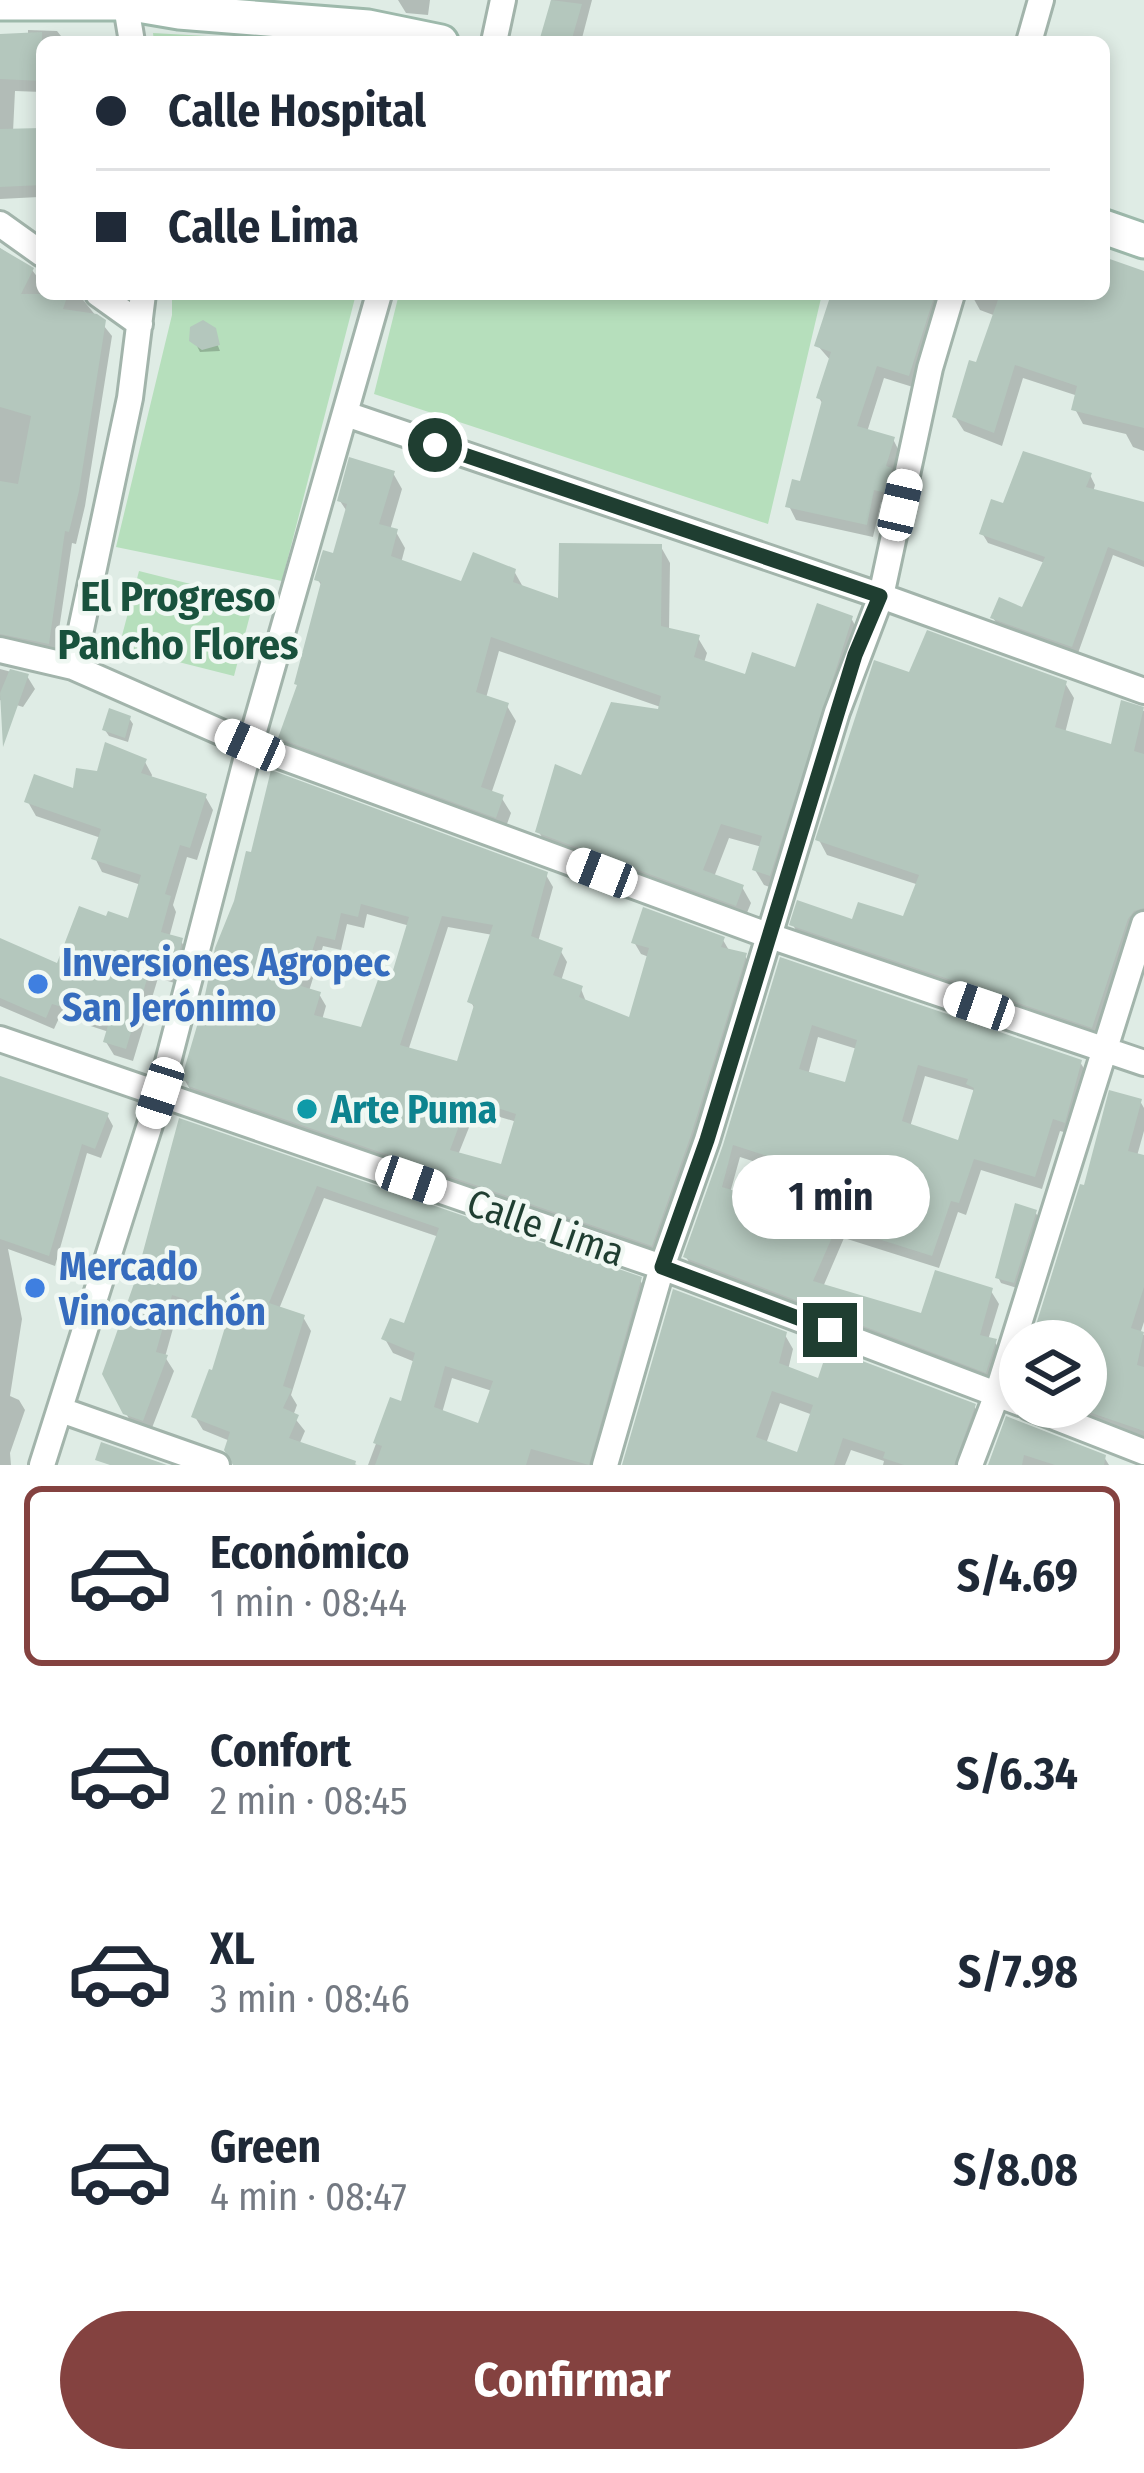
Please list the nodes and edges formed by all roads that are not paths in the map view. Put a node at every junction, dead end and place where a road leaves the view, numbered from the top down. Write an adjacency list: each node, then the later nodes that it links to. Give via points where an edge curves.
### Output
1 (503, 0): 7 (street)
2 (1041, 0): 8 (street)
3 (0, 2): 4 (street)
4 (125, 2): 5 (street); 6 (street)
5 (131, 36)
6 (412, 36)
7 (495, 36)
8 (1031, 36)
9 (0, 224): 12 (street)
10 (1110, 229): 11 (street)
11 (1144, 241)
12 (36, 250)
13 (106, 300): 17 (street)
14 (142, 300): 17 (street)
15 (377, 300): 18 (street)
16 (950, 300): 19 (street)
17 (140, 324): 21 (street)
18 (346, 414): 19 (street); 23 (street)
19 (880, 596): 22 (street); 25 (street)
20 (0, 650): 21 (street)
21 (73, 667): 23 (street)
22 (1144, 691)
23 (250, 745): 25 (street); 29 (street)
24 (1144, 924): 27 (street)
25 (767, 935): 27 (street); 30 (street)
26 (0, 1039): 29 (street, Calle Lima)
27 (1106, 1049): 28 (street); 31 (street)
28 (1144, 1063)
29 (160, 1093): 30 (street, Calle Lima); 33 (street)
30 (662, 1267): 32 (street, Calle Lima); 39 (street)
31 (1030, 1320)
32 (999, 1396)
33 (62, 1410): 37 (street); 38 (street)
34 (999, 1415): 40 (street)
35 (1083, 1428): 36 (street)
36 (1144, 1452)
37 (42, 1465)
38 (218, 1465)
39 (605, 1465)
40 (970, 1465)

